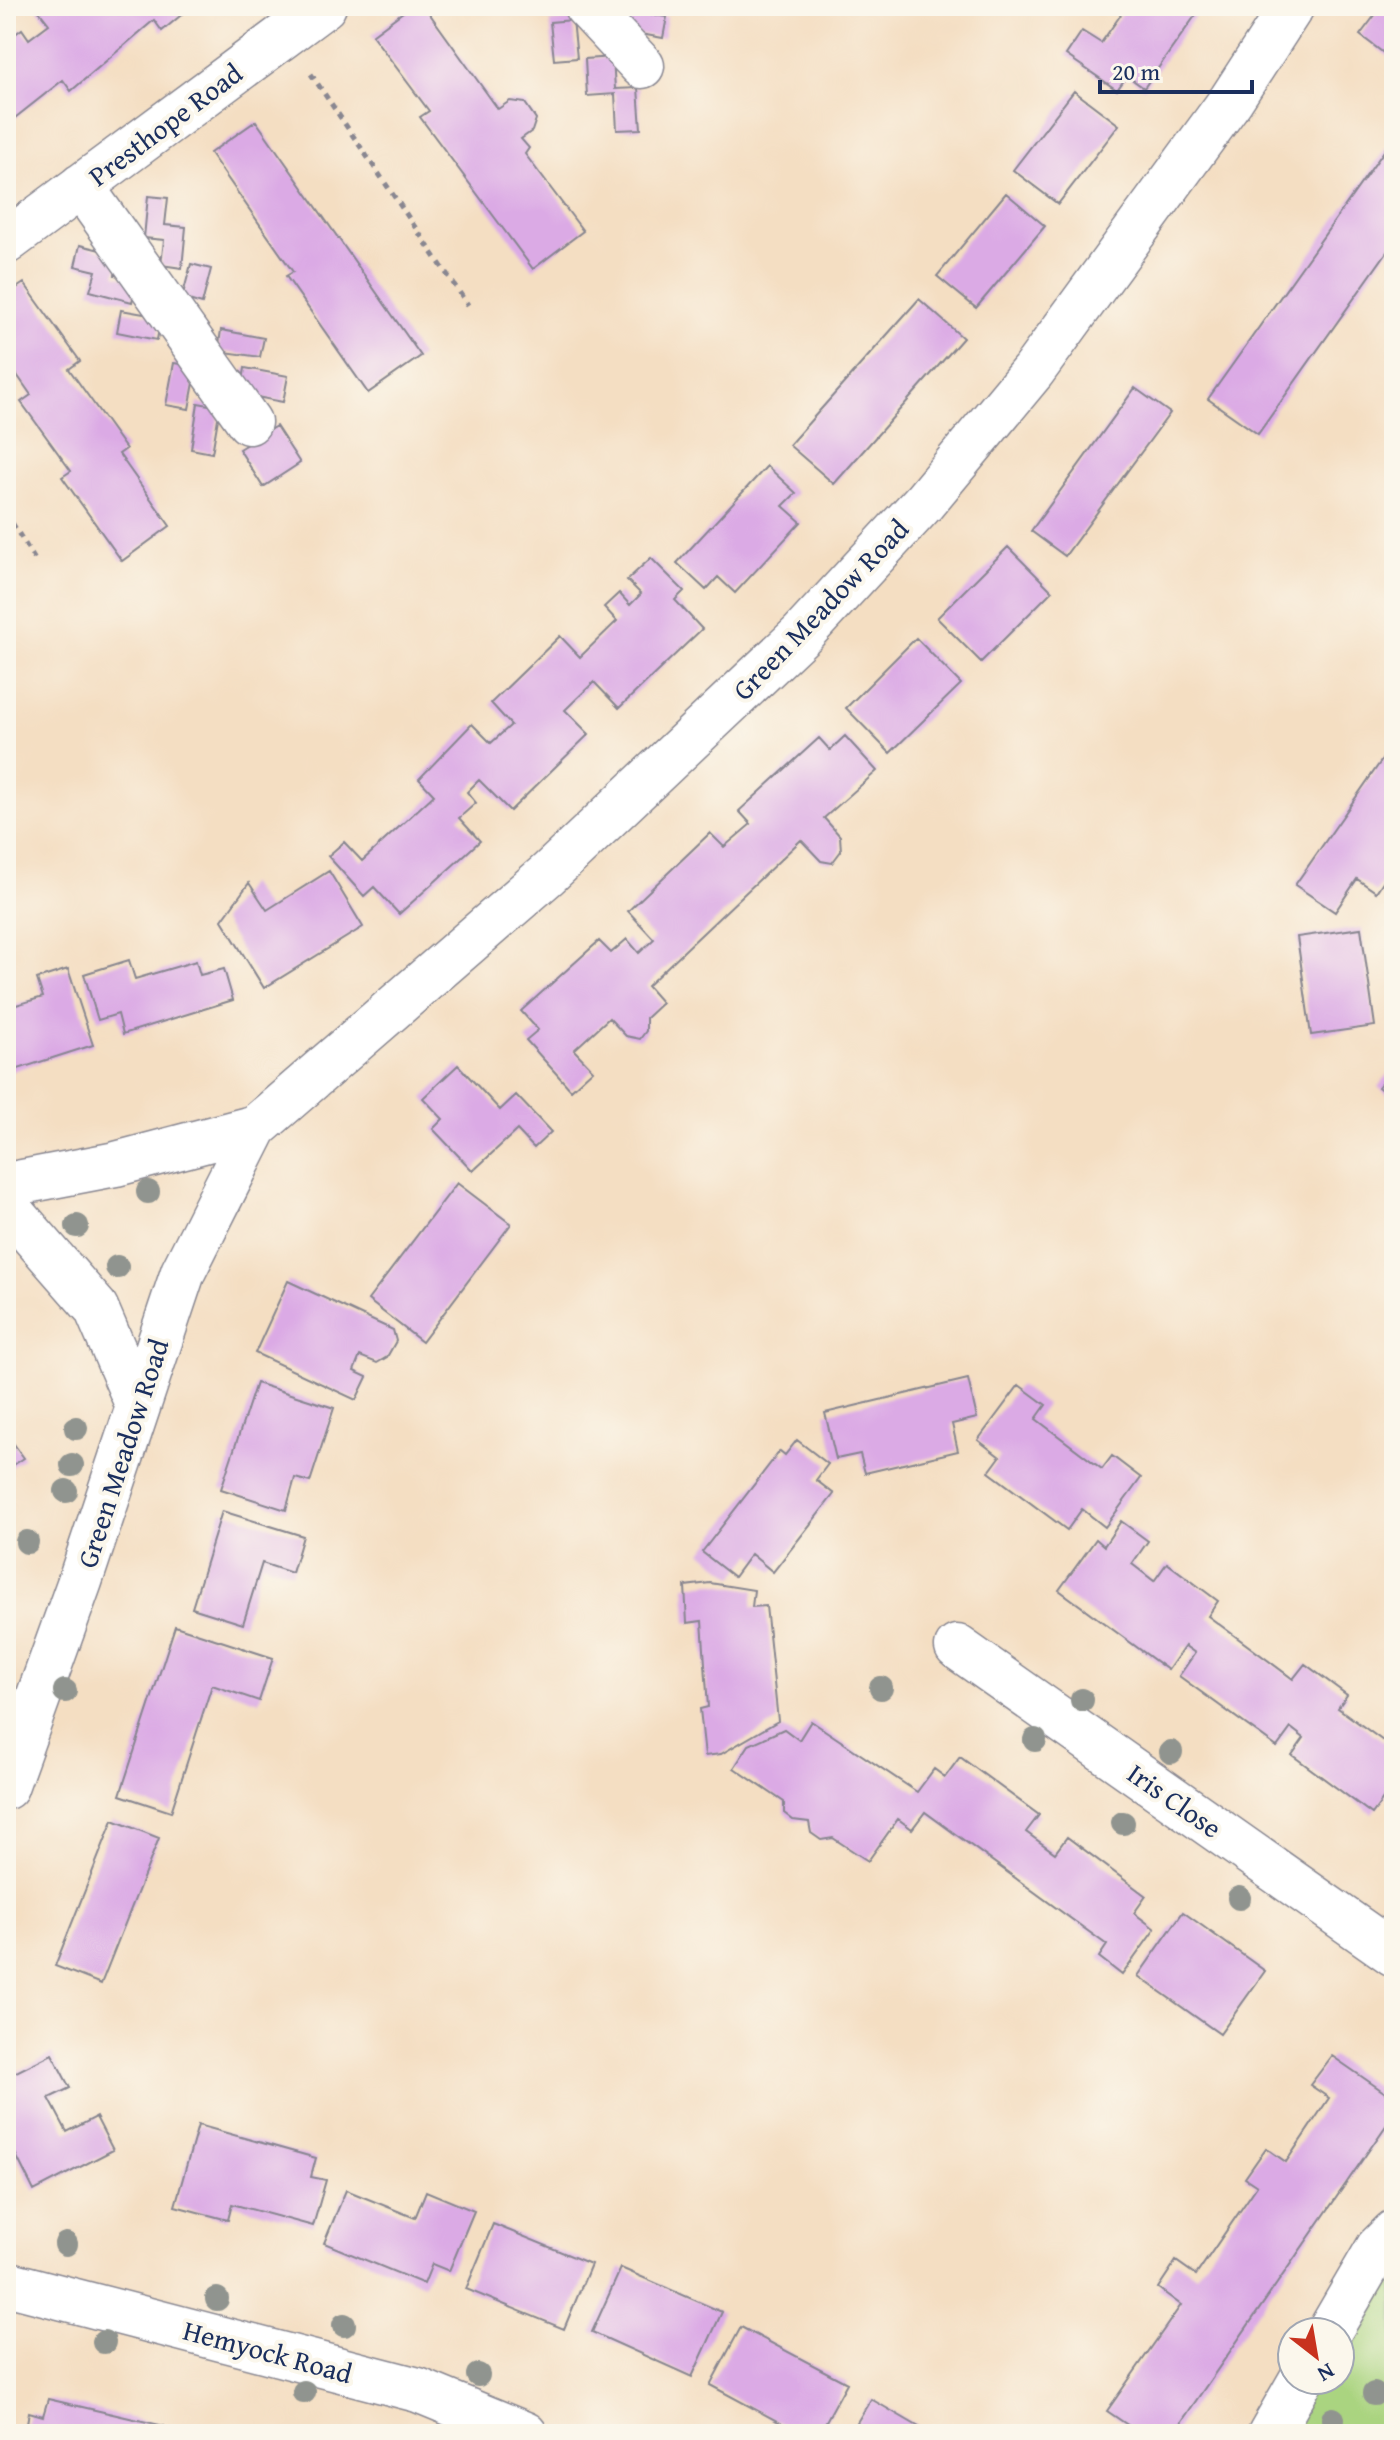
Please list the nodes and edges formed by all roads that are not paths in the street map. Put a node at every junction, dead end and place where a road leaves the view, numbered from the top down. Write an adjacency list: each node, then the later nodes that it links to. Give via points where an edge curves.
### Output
1 (324, 6): 5 (street, Presthope Road)
2 (586, 6): 4 (street)
3 (1292, 6): 8 (street, Green Meadow Road, via 1231,100 1033,371 924,502 802,634 560,863)
4 (642, 66)
5 (81, 186): 6 (street, Presthope Road); 7 (street)
6 (6, 242)
7 (249, 422)
8 (256, 1127): 9 (street, Green Meadow Road, via 116,1164); 11 (street, Green Meadow Road, via 183,1272)
9 (6, 1185)
10 (6, 1205): 11 (street, via 96,1308)
11 (138, 1406): 13 (street, Green Meadow Road)
12 (957, 1647): 14 (street, Iris Close)
13 (6, 1787)
14 (1394, 1954)
15 (1394, 2232): 17 (street, via 1378,2248)
16 (6, 2283): 19 (street, Hemyock Road, via 418,2390)
17 (1338, 2316)
18 (1292, 2396): 20 (street)
19 (525, 2434)
20 (1270, 2434)

